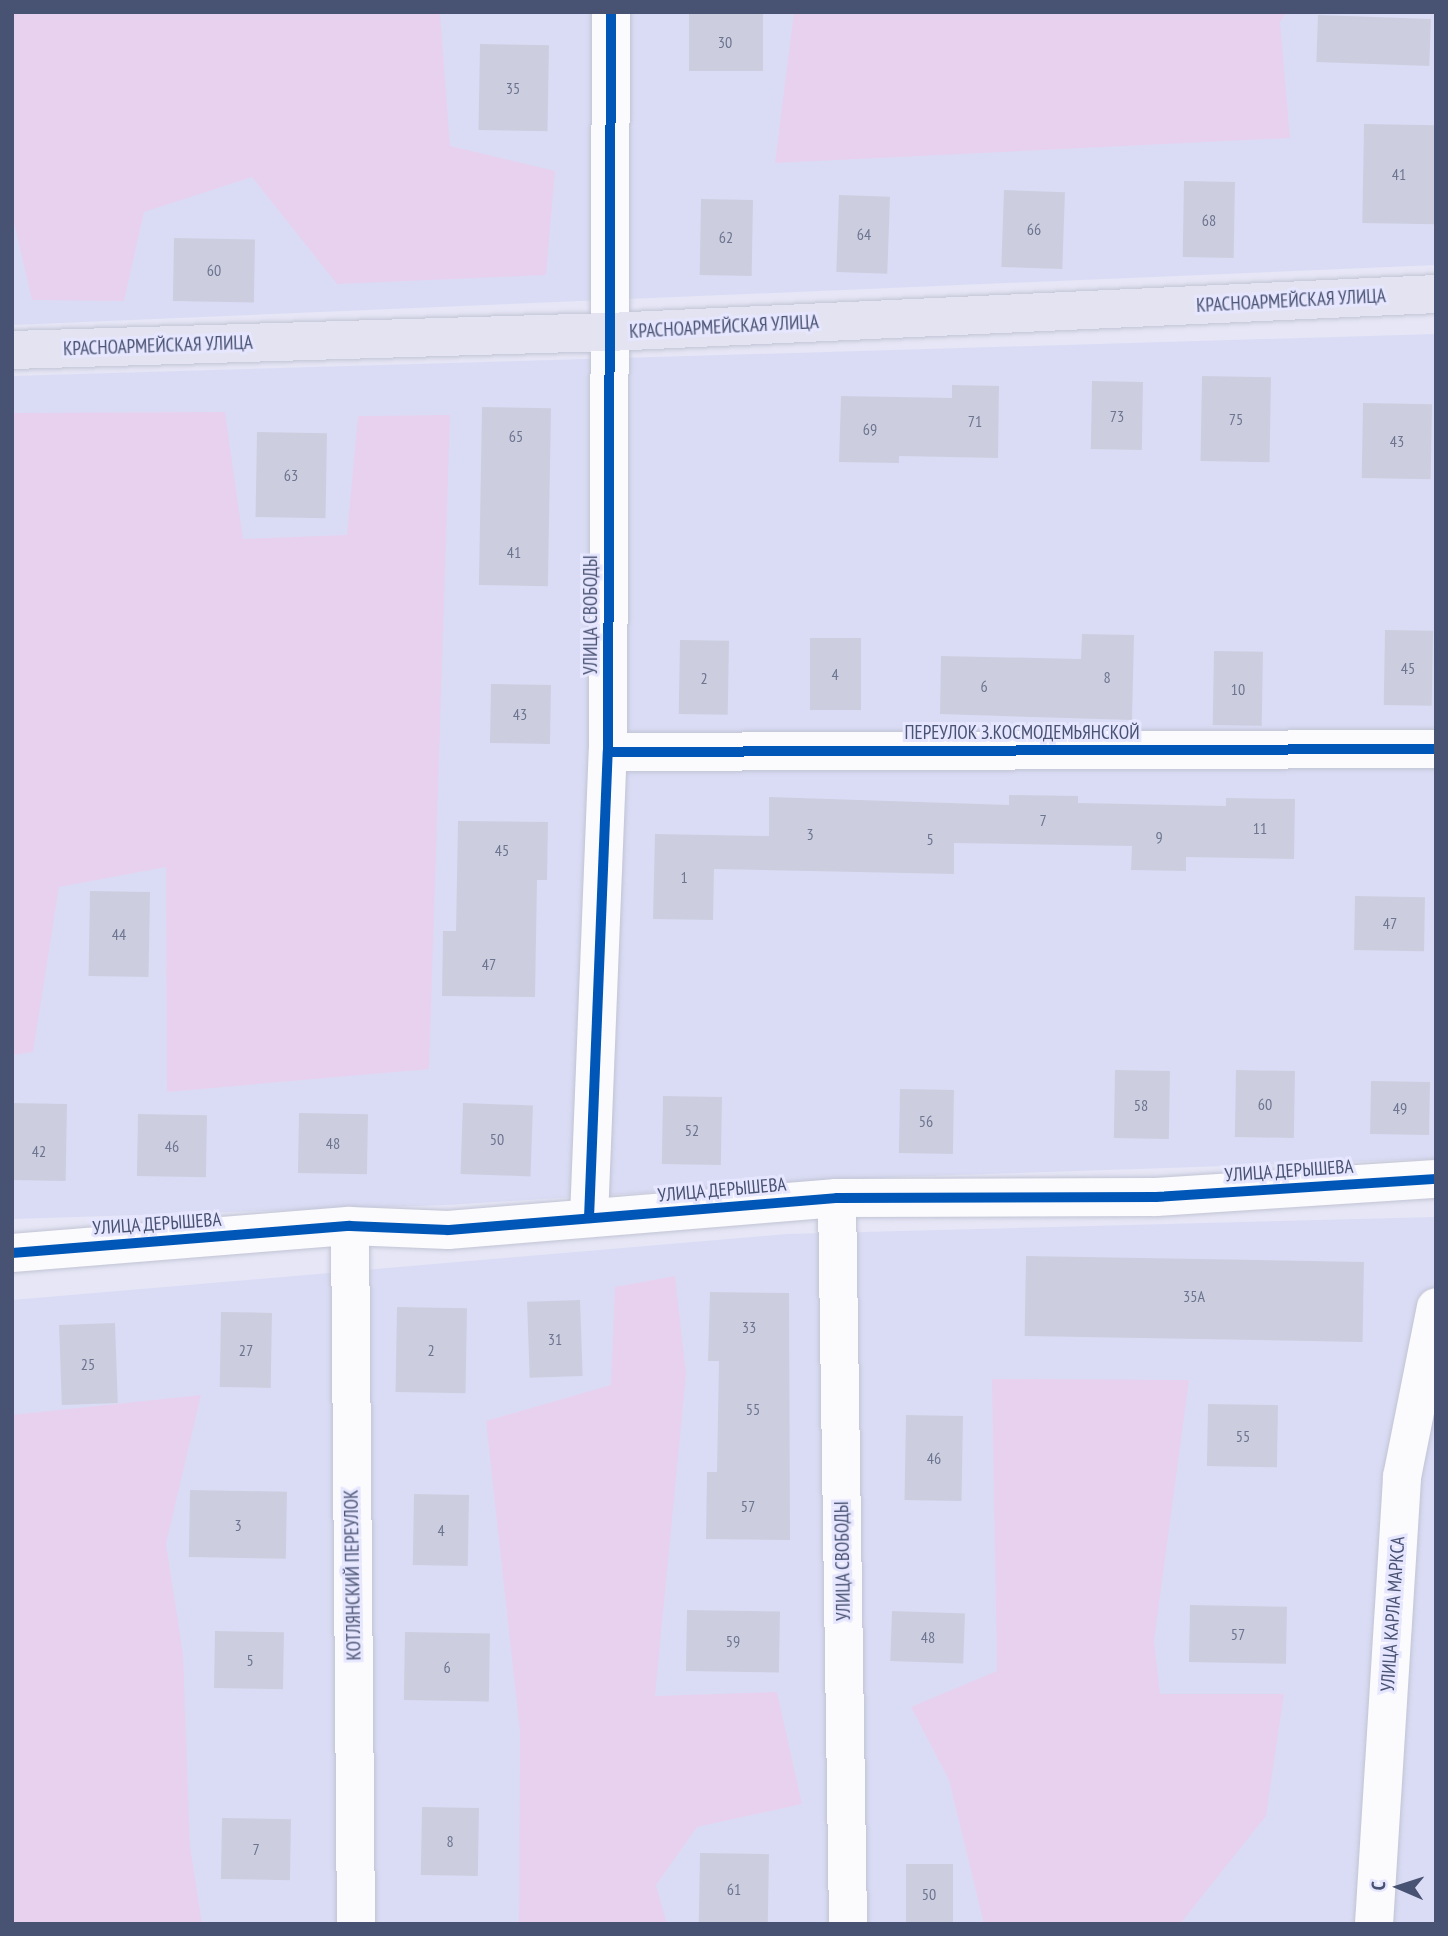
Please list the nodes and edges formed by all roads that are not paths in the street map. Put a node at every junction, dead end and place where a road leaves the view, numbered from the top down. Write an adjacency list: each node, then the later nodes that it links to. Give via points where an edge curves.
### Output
1 (611, 12): 3 (street, УЛИЦА СВОБОДЫ)
2 (1436, 294): 3 (main road, КРАСНОАРМЕЙСКАЯ УЛИЦА)
3 (609, 332): 4 (main road, КРАСНОАРМЕЙСКАЯ УЛИЦА); 6 (street, УЛИЦА СВОБОДЫ)
4 (12, 350)
5 (1436, 749): 6 (street, ПЕРЕУЛОК З.КОСМОДЕМЬЯНСКОЙ)
6 (608, 752): 9 (street, УЛИЦА СВОБОДЫ)
7 (1436, 1179): 8 (street, УЛИЦА ДЕРЫШЕВА, via 1156,1197)
8 (837, 1198): 9 (street, УЛИЦА ДЕРЫШЕВА); 14 (street, УЛИЦА СВОБОДЫ)
9 (589, 1218): 10 (street, УЛИЦА ДЕРЫШЕВА, via 448,1230)
10 (350, 1226): 11 (street, УЛИЦА ДЕРЫШЕВА); 13 (street, КОТЛЯНСКИЙ ПЕРЕУЛОК)
11 (12, 1252)
12 (1436, 1307): 15 (street, УЛИЦА КАРЛА МАРКСА, via 1402,1477)
13 (356, 1924)
14 (848, 1924)
15 (1374, 1924)

